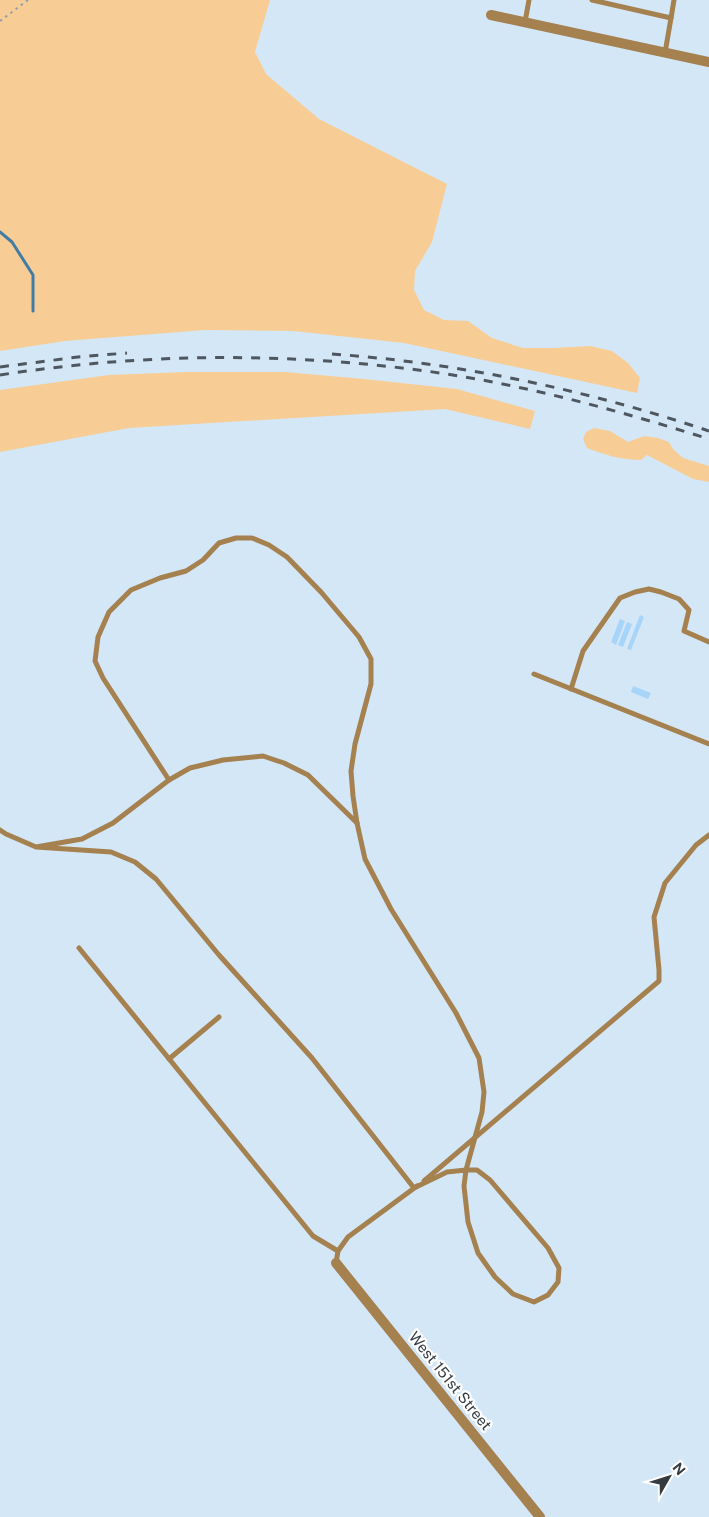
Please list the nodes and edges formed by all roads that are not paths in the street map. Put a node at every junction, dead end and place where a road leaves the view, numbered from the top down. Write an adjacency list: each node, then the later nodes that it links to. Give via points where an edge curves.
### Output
1 (529, 0): 6 (lane)
2 (592, 0): 5 (lane)
3 (674, 0): 5 (lane)
4 (491, 15): 6 (street)
5 (671, 18): 7 (lane)
6 (525, 22): 7 (street)
7 (665, 53): 8 (street)
8 (709, 62)
9 (709, 642): 11 (lane, via 684,631 689,610 679,599 649,589 635,592 620,598 583,651)
10 (534, 674): 11 (lane)
11 (571, 689): 12 (lane)
12 (709, 744)
13 (169, 780): 14 (lane, via 190,768 223,760 263,756 308,775); 14 (lane, via 102,678 95,661 98,638 109,612 130,590 186,570 203,560 219,543 252,538 287,557 359,637 371,659 371,684 351,771); 17 (lane, via 113,823 82,839)
14 (357, 823): 21 (lane, via 366,858 391,909 456,1013 479,1058 484,1092)
15 (0, 830): 17 (lane)
16 (709, 835): 21 (lane, via 696,845 665,882 654,917 659,981)
17 (36, 847): 23 (lane, via 111,852 135,862 156,879 219,956 312,1058)
18 (79, 948): 20 (lane)
19 (219, 1017): 20 (lane)
20 (169, 1059): 24 (lane, via 313,1236)
21 (474, 1139): 22 (lane); 23 (lane)
22 (466, 1170): 22 (lane, via 464,1186 468,1222 478,1253 495,1277 513,1294 534,1302 548,1296 558,1282 559,1268 548,1248 490,1180 477,1170); 23 (lane, via 447,1172)
23 (414, 1188): 24 (lane, via 348,1237)
24 (338, 1251): 25 (lane)
25 (336, 1263): 26 (street, West 151st Street)
26 (540, 1517)

